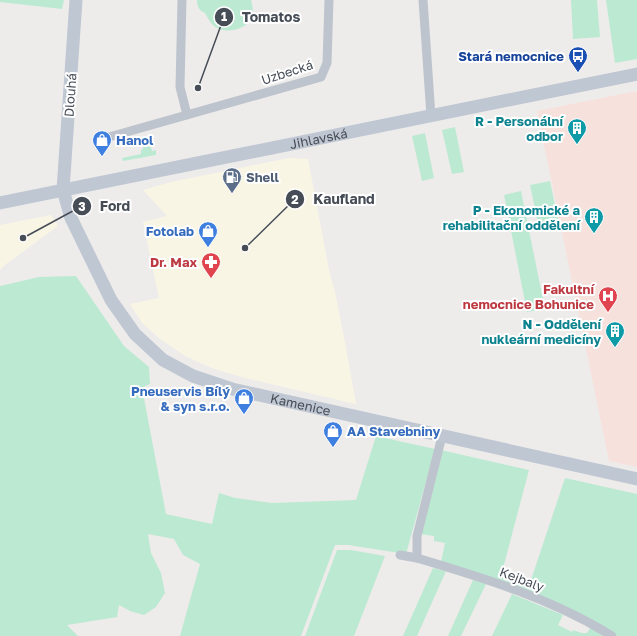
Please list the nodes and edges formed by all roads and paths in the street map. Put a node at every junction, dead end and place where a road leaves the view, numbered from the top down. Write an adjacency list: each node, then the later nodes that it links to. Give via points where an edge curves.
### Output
1 (76, 0): 9 (street, Dlouhá)
2 (182, 0): 6 (street, via 180,87)
3 (329, 0): 6 (street, Uzbecká, via 327,63 321,77)
4 (423, 0): 7 (street)
5 (637, 74): 7 (street, Jihlavská)
6 (187, 115): 8 (street, Uzbecká)
7 (430, 116): 9 (street, Jihlavská)
8 (109, 137)
9 (63, 190): 10 (street, Jihlavská); 11 (street, Kamenice, via 71,218 111,300 135,334 163,360 193,376 232,389)
10 (0, 203)
11 (442, 436): 12 (street, Kamenice); 14 (street, via 417,536)
12 (637, 479)
13 (400, 555): 14 (street, Kejbaly)
14 (417, 558): 15 (street, Kejbaly, via 526,595 590,622)
15 (612, 636)

